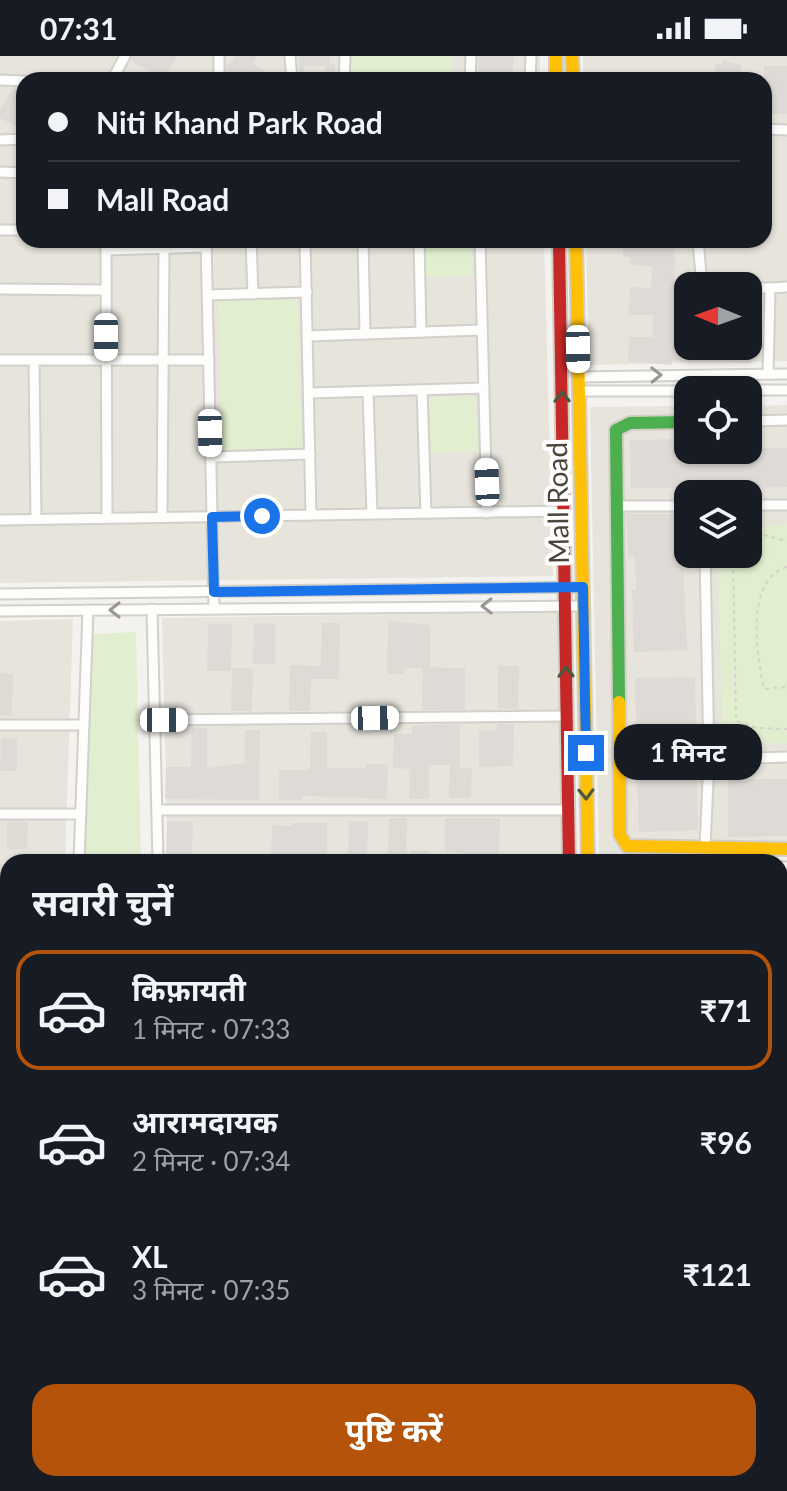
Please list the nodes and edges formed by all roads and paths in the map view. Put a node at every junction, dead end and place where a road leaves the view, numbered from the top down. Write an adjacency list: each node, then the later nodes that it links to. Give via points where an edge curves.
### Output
1 (106, 248): 17 (street)
2 (164, 248): 28 (street)
3 (206, 248): 20 (street)
4 (251, 248): 19 (street)
5 (305, 248): 18 (street)
6 (363, 248): 23 (street)
7 (419, 248): 22 (street)
8 (480, 248): 21 (street)
9 (559, 248): 50 (street, Mall Road, one-way to 9)
10 (576, 248): 32 (street, Mall Road)
11 (699, 248): 12 (street)
12 (701, 272)
13 (787, 287): 15 (street)
14 (762, 288): 15 (street)
15 (770, 288): 30 (street)
16 (0, 289): 17 (street)
17 (106, 290): 27 (street)
18 (307, 292): 19 (street); 24 (street)
19 (253, 294): 20 (street)
20 (208, 295): 29 (street)
21 (482, 330): 22 (street); 33 (street)
22 (421, 332): 23 (street)
23 (365, 334): 24 (street)
24 (308, 336): 40 (street)
25 (0, 360): 26 (street)
26 (34, 360): 27 (street); 58 (street)
27 (106, 360): 28 (street); 57 (street)
28 (163, 360): 29 (street); 55 (street)
29 (209, 360): 45 (street)
30 (768, 374): 31 (street); 32 (street, one-way to 30)
31 (787, 374)
32 (578, 377): 37 (street, Mall Road)
33 (484, 388): 34 (street); 52 (street)
34 (422, 390): 39 (street); 51 (street)
35 (762, 390): 36 (street)
36 (787, 390)
37 (579, 391): 38 (street); 66 (street, Mall Road)
38 (674, 391)
39 (368, 392): 40 (street); 53 (street)
40 (309, 393): 44 (street)
41 (787, 420): 42 (street)
42 (762, 421)
43 (674, 422): 48 (street, via 630,423 616,430)
44 (310, 454): 45 (street); 54 (street)
45 (211, 457): 56 (street)
46 (762, 505): 47 (street)
47 (787, 505)
48 (616, 506): 49 (street); 87 (street, via 620,835 632,848)
49 (674, 506)
50 (564, 511): 52 (street); 65 (street, Mall Road)
51 (426, 513): 52 (street); 53 (street)
52 (487, 513)
53 (372, 514): 54 (street)
54 (311, 515): 56 (street)
55 (162, 517): 56 (street); 57 (street)
56 (212, 517): 67 (street)
57 (107, 518): 58 (street)
58 (36, 519): 59 (street)
59 (0, 520)
60 (762, 535): 61 (path)
61 (787, 541)
62 (787, 567): 75 (path, via 775,570 764,583 755,643 764,689)
63 (705, 568): 82 (street)
64 (733, 568): 80 (path, via 736,721)
65 (565, 587): 66 (street); 67 (street); 69 (street, Mall Road)
66 (583, 587): 70 (street, Mall Road)
67 (214, 592): 68 (street); 72 (street)
68 (0, 594)
69 (565, 606): 70 (street); 72 (street, one-way to 72); 76 (street, Mall Road, one-way to 69)
70 (583, 606): 92 (street, Mall Road, one-way to 92)
71 (152, 609): 72 (street); 73 (street, one-way to 73); 77 (street)
72 (214, 609)
73 (88, 610): 74 (street); 79 (street)
74 (0, 611)
75 (787, 687)
76 (567, 716): 77 (street); 84 (street, Mall Road)
77 (154, 720): 83 (street)
78 (0, 725): 79 (street)
79 (84, 725): 86 (street)
80 (787, 729)
81 (787, 757): 82 (street)
82 (709, 759): 87 (street)
83 (157, 810): 84 (street); 90 (street)
84 (568, 810): 91 (street, Mall Road)
85 (0, 814): 86 (street)
86 (81, 814): 89 (street)
87 (705, 848): 88 (street)
88 (787, 849)
89 (79, 854)
90 (158, 854)
91 (569, 854)
92 (588, 854)

